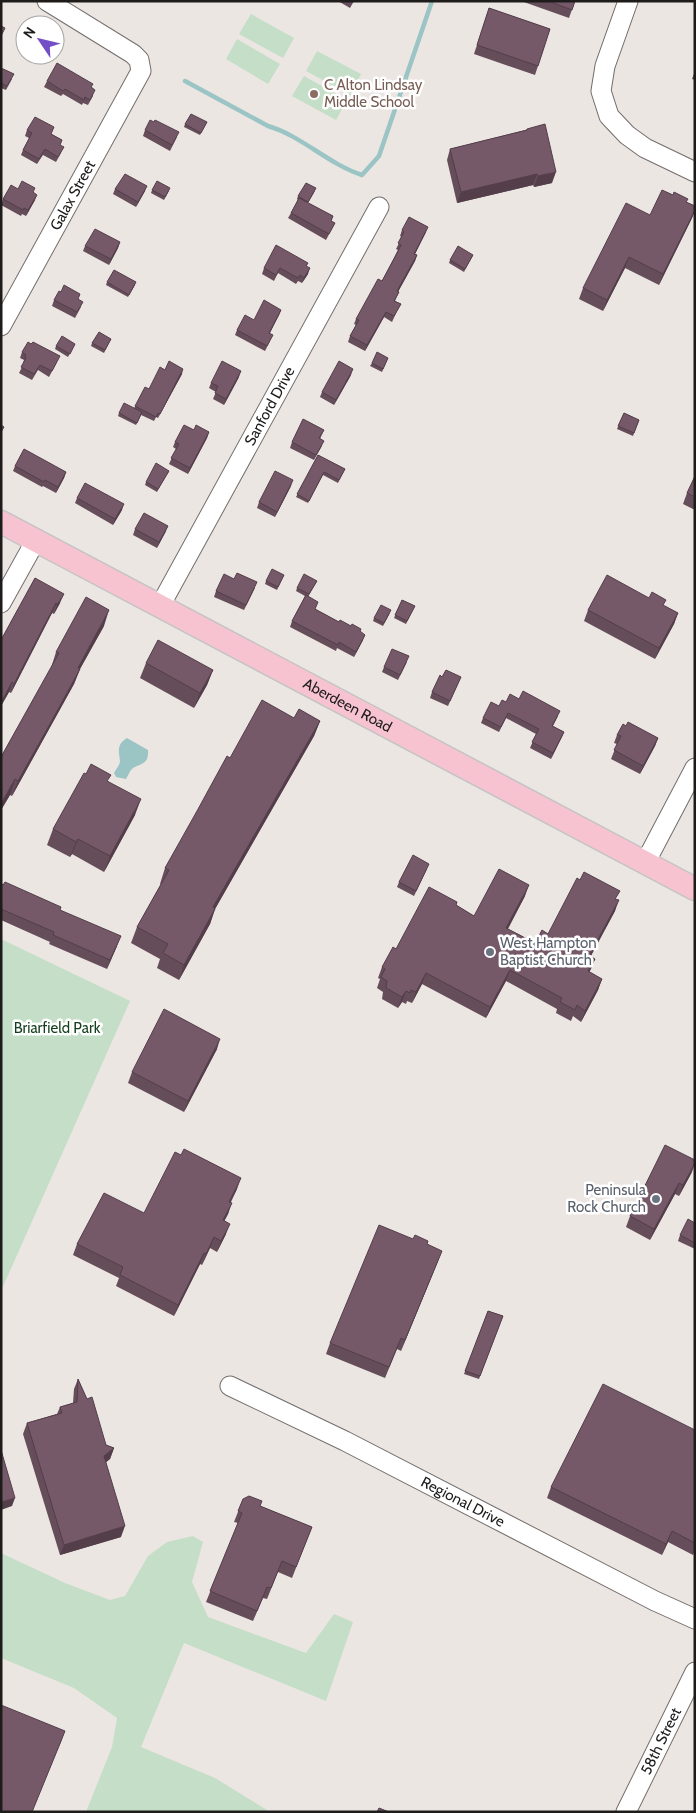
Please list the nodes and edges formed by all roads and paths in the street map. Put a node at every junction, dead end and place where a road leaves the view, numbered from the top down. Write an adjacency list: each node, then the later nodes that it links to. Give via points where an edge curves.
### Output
1 (47, 1): 5 (street, Galax Street, via 133,54 142,66 140,75)
2 (628, 1): 3 (street, via 605,66 601,90 608,116 645,148)
3 (695, 172)
4 (379, 207): 9 (street, Sanford Drive)
5 (1, 326)
6 (1, 522): 7 (main road, Aberdeen Road)
7 (36, 540): 8 (street); 9 (main road, Aberdeen Road)
8 (1, 603)
9 (160, 606): 11 (main road, Aberdeen Road)
10 (695, 768): 11 (street)
11 (645, 863): 12 (main road, Aberdeen Road)
12 (695, 888)
13 (230, 1386): 14 (street, Regional Drive)
14 (695, 1619)
15 (695, 1672): 16 (street, 58th Street)
16 (626, 1812)

